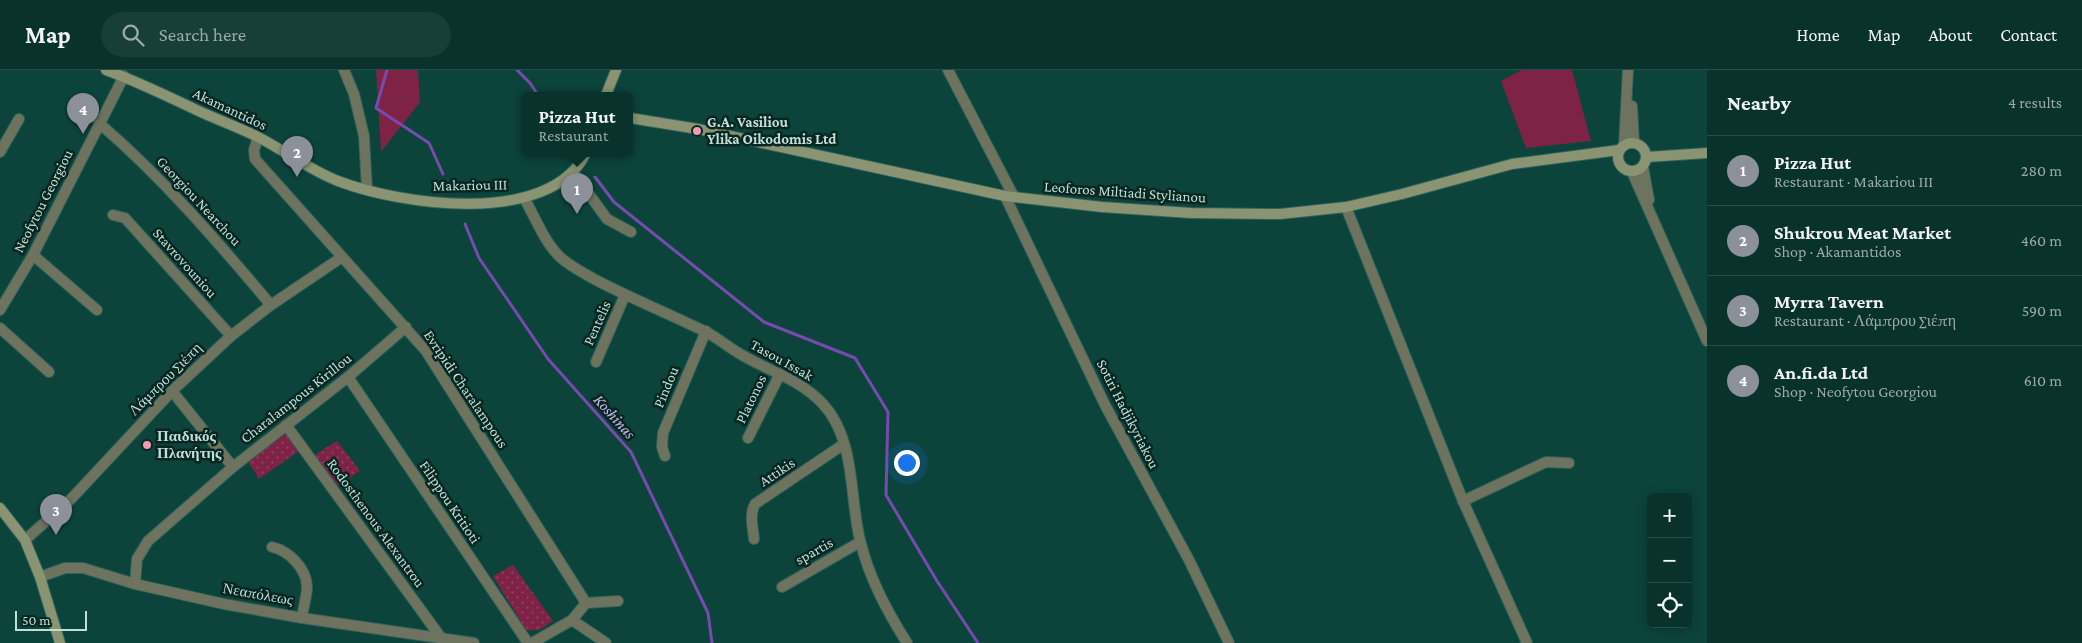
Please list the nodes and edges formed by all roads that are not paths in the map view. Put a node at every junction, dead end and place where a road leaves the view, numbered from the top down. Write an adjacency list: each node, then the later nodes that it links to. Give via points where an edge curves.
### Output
1 (106, 70): 6 (main road, Akamantidos)
2 (344, 70): 21 (street, via 354,94 364,136)
3 (616, 70): 7 (main road)
4 (948, 70): 22 (street, Sotiri Hadjikyriakou)
5 (1629, 70): 15 (street)
6 (124, 76): 12 (street, Neofytou Georgiou); 13 (main road, Akamantidos)
7 (611, 81): 8 (main road); 9 (main road)
8 (607, 92)
9 (612, 92)
10 (633, 118): 22 (main road, Leoforos Miltiadi Stylianou)
11 (19, 119): 14 (street)
12 (100, 123): 28 (street, Neofytou Georgiou); 31 (street, Georgiou Nearchou, via 153,172)
13 (258, 137): 21 (main road, Akamantidos, via 336,180); 29 (street, Evripidi Charalampous, via 255,159)
14 (0, 152)
15 (1624, 153): 18 (main road, via 1642,146); 20 (main road); 24 (main road, Leoforos Miltiadi Stylianou, via 1512,164)
16 (1706, 153): 18 (main road)
17 (583, 157): 19 (main road, Makariou III)
18 (1645, 158): 20 (main road); 26 (street)
19 (573, 172): 23 (main road, Makariou III, via 551,188); 27 (street, via 608,219)
20 (1632, 172): 26 (street)
21 (367, 190): 23 (main road, Makariou III, via 423,201 496,202)
22 (1009, 197): 24 (main road, Leoforos Miltiadi Stylianou, via 1191,213 1280,214); 70 (street, Sotiri Hadjikyriakou, via 1105,405 1189,560)
23 (524, 198): 30 (street, Tasou Issak, via 559,257)
24 (1346, 207): 50 (street)
25 (113, 215): 37 (street, Stavrovouniou, via 124,218)
26 (1653, 219): 38 (street)
27 (631, 232)
28 (32, 255): 32 (street, Neofytou Georgiou); 33 (street)
29 (342, 258): 31 (street, Λάμπρου Σιέπη); 34 (street, Evripidi Charalampous)
30 (625, 296): 36 (street, Tasou Issak); 39 (street, Pentelis)
31 (271, 305): 37 (street, Λάμπρου Σιέπη)
32 (0, 310)
33 (97, 310)
34 (406, 327): 42 (street, Charalampous Kirillou); 60 (street, Evripidi Charalampous, via 426,351)
35 (0, 328): 40 (street)
36 (706, 331): 41 (street, Tasou Issak, via 742,356); 47 (street, Pindou, via 663,433)
37 (231, 336): 43 (street, Λάμπρου Σιέπη)
38 (1707, 341)
39 (596, 362)
40 (49, 372)
41 (780, 374): 45 (street, Platonos); 46 (street, Tasou Issak, via 813,394 824,405 834,419)
42 (348, 377): 44 (street, Charalampous Kirillou); 66 (street, Filippou Kritioti)
43 (172, 391): 49 (street); 53 (street, Λάμπρου Σιέπη, via 72,498)
44 (286, 425): 49 (street, Charalampous Kirillou); 63 (street, Rodosthenous Alexantrou)
45 (748, 438)
46 (844, 444): 52 (street, Attikis, via 756,504 752,510); 54 (street, Tasou Issak)
47 (665, 456)
48 (1569, 463): 50 (street, via 1546,462)
49 (233, 467): 57 (street, Charalampous Kirillou, via 148,541 137,559)
50 (1463, 500): 71 (street)
51 (0, 508): 53 (main road)
52 (754, 539)
53 (25, 540): 56 (main road)
54 (860, 542): 58 (street, spartis); 69 (street, Tasou Issak, via 887,610)
55 (272, 547): 61 (street, via 283,549 301,570 307,586)
56 (40, 577): 57 (street, Νεαπόλεως, via 65,568 83,568); 64 (main road)
57 (135, 584): 61 (street, Νεαπόλεως)
58 (782, 587)
59 (618, 601): 60 (street)
60 (586, 603): 62 (street)
61 (302, 618): 63 (street, Νεαπόλεως)
62 (572, 620): 67 (street); 68 (street)
63 (442, 639): 65 (street, Νεαπόλεως)
64 (60, 643)
65 (474, 643)
66 (528, 643)
67 (532, 643)
68 (606, 643)
69 (908, 643)
70 (1228, 643)
71 (1528, 643)

